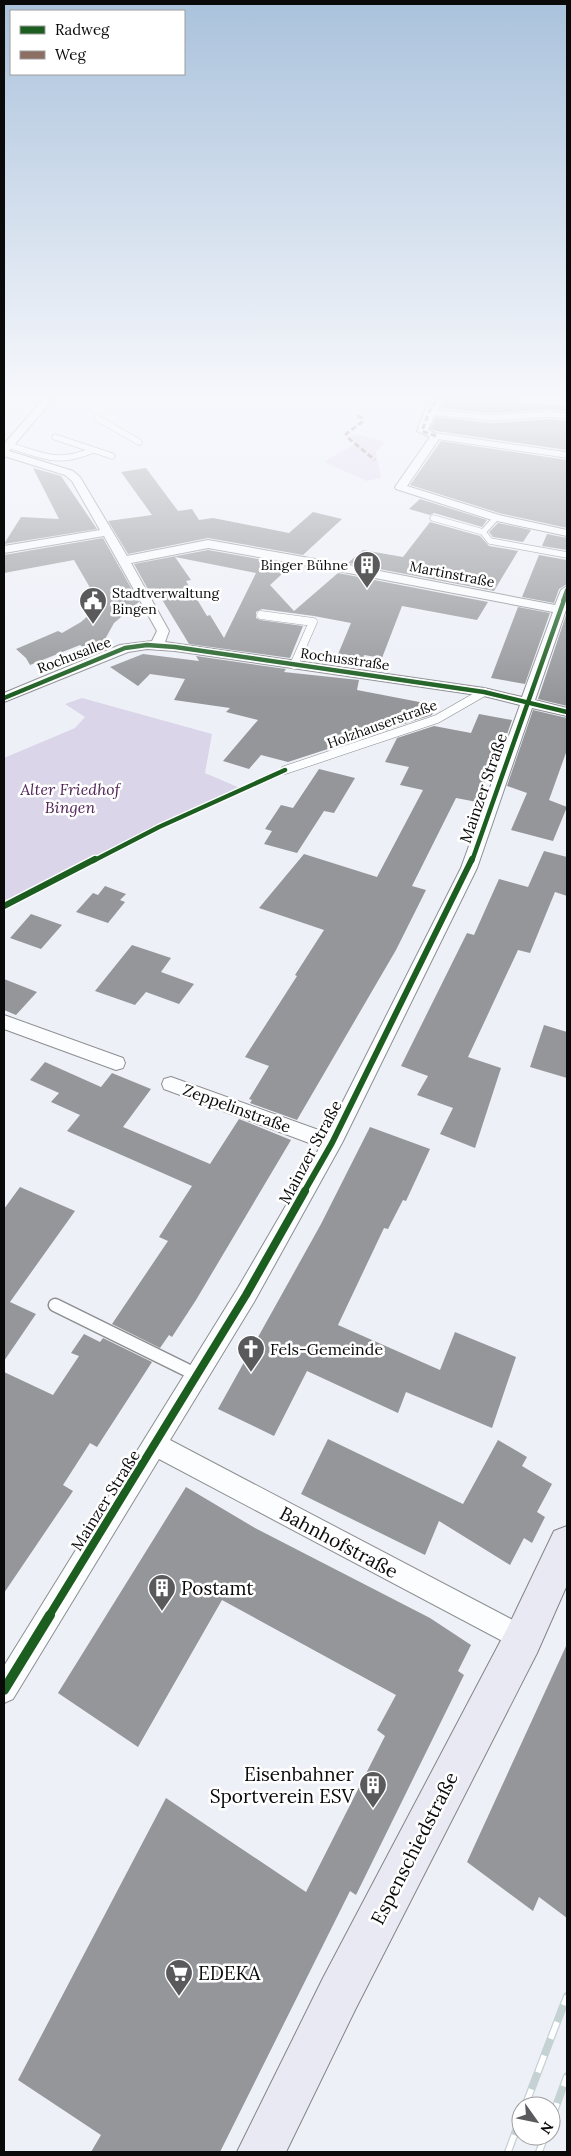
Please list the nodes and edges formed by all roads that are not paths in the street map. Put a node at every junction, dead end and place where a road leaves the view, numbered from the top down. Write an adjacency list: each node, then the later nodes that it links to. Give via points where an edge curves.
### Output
1 (87, 498): 5 (street)
2 (433, 498): 4 (street)
3 (432, 518): 6 (lane)
4 (496, 518): 6 (lane); 7 (street)
5 (106, 532): 8 (street); 10 (street)
6 (483, 532): 9 (lane, via 490,541)
7 (567, 533)
8 (4, 550)
9 (567, 555)
10 (126, 560): 11 (street, via 208,544); 16 (street, via 163,631)
11 (315, 563)
12 (338, 567): 14 (street, Martinstraße)
13 (567, 590): 14 (street, Mainzer Straße)
14 (560, 610): 20 (street, Mainzer Straße)
15 (261, 615): 17 (lane, via 313,622)
16 (157, 645): 17 (street, Rochusstraße); 19 (street, Rochusallee, via 136,646 112,653)
17 (294, 665): 18 (street, Rochusstraße)
18 (484, 692): 20 (street, Rochusstraße); 22 (lane, Holzhauserstraße, via 438,719)
19 (4, 698)
20 (529, 704): 21 (street); 26 (street, Mainzer Straße, via 469,868)
21 (567, 712)
22 (285, 770)
23 (4, 1022): 24 (street)
24 (116, 1063)
25 (171, 1084): 26 (street, Zeppelinstraße)
26 (332, 1143): 28 (street, Mainzer Straße)
27 (55, 1306): 28 (lane)
28 (197, 1375): 29 (street, Mainzer Straße)
29 (155, 1444): 31 (street, Bahnhofstraße); 32 (street, Mainzer Straße)
30 (567, 1544): 31 (main road, Espenschiedstraße)
31 (523, 1640): 33 (main road, Espenschiedstraße, via 339,1994)
32 (4, 1690)
33 (261, 2152)

